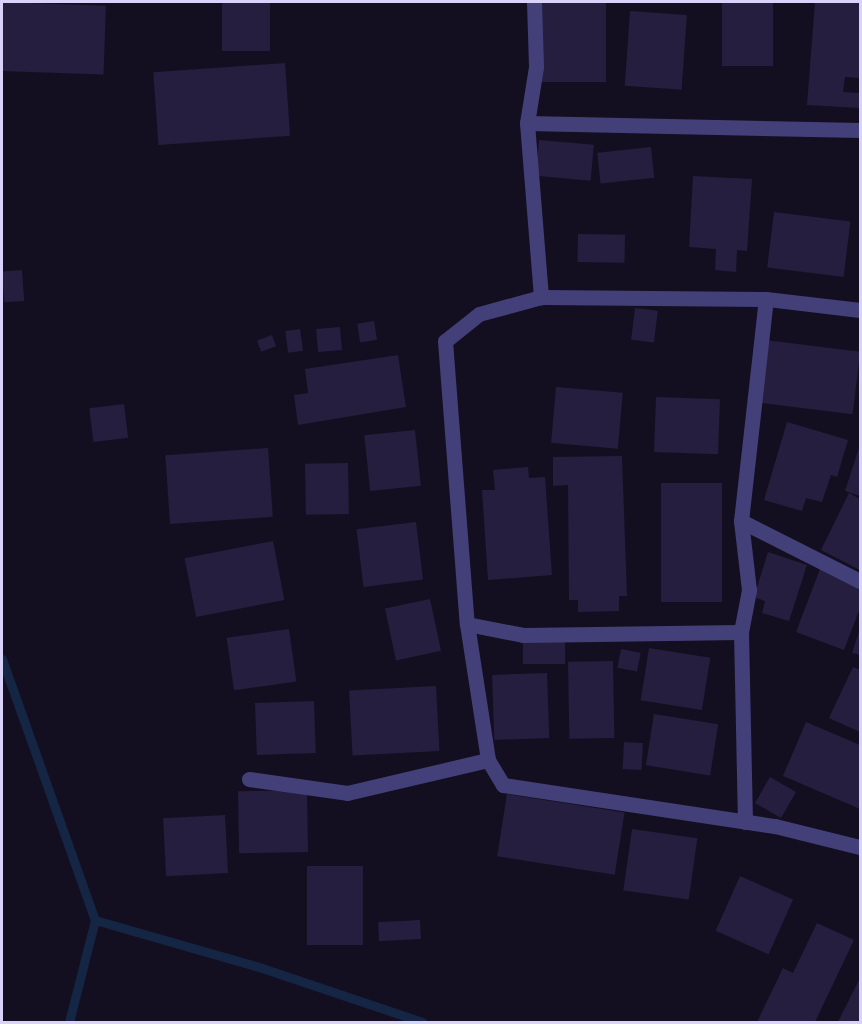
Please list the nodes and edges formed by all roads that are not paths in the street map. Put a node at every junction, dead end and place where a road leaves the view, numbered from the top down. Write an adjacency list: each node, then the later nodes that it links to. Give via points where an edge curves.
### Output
1 (534, 2): 2 (street, via 536,67)
2 (527, 123): 3 (street); 4 (street)
3 (861, 130)
4 (541, 297): 5 (street); 9 (street, via 480,314 446,341)
5 (766, 299): 6 (street); 7 (street)
6 (861, 310)
7 (741, 521): 8 (street); 10 (street, via 749,590)
8 (861, 581)
9 (467, 624): 10 (street, via 523,635); 11 (street)
10 (741, 632): 13 (street)
11 (488, 760): 12 (street, via 347,793); 13 (street, via 503,785)
12 (249, 779)
13 (745, 822): 14 (street)
14 (861, 847)

